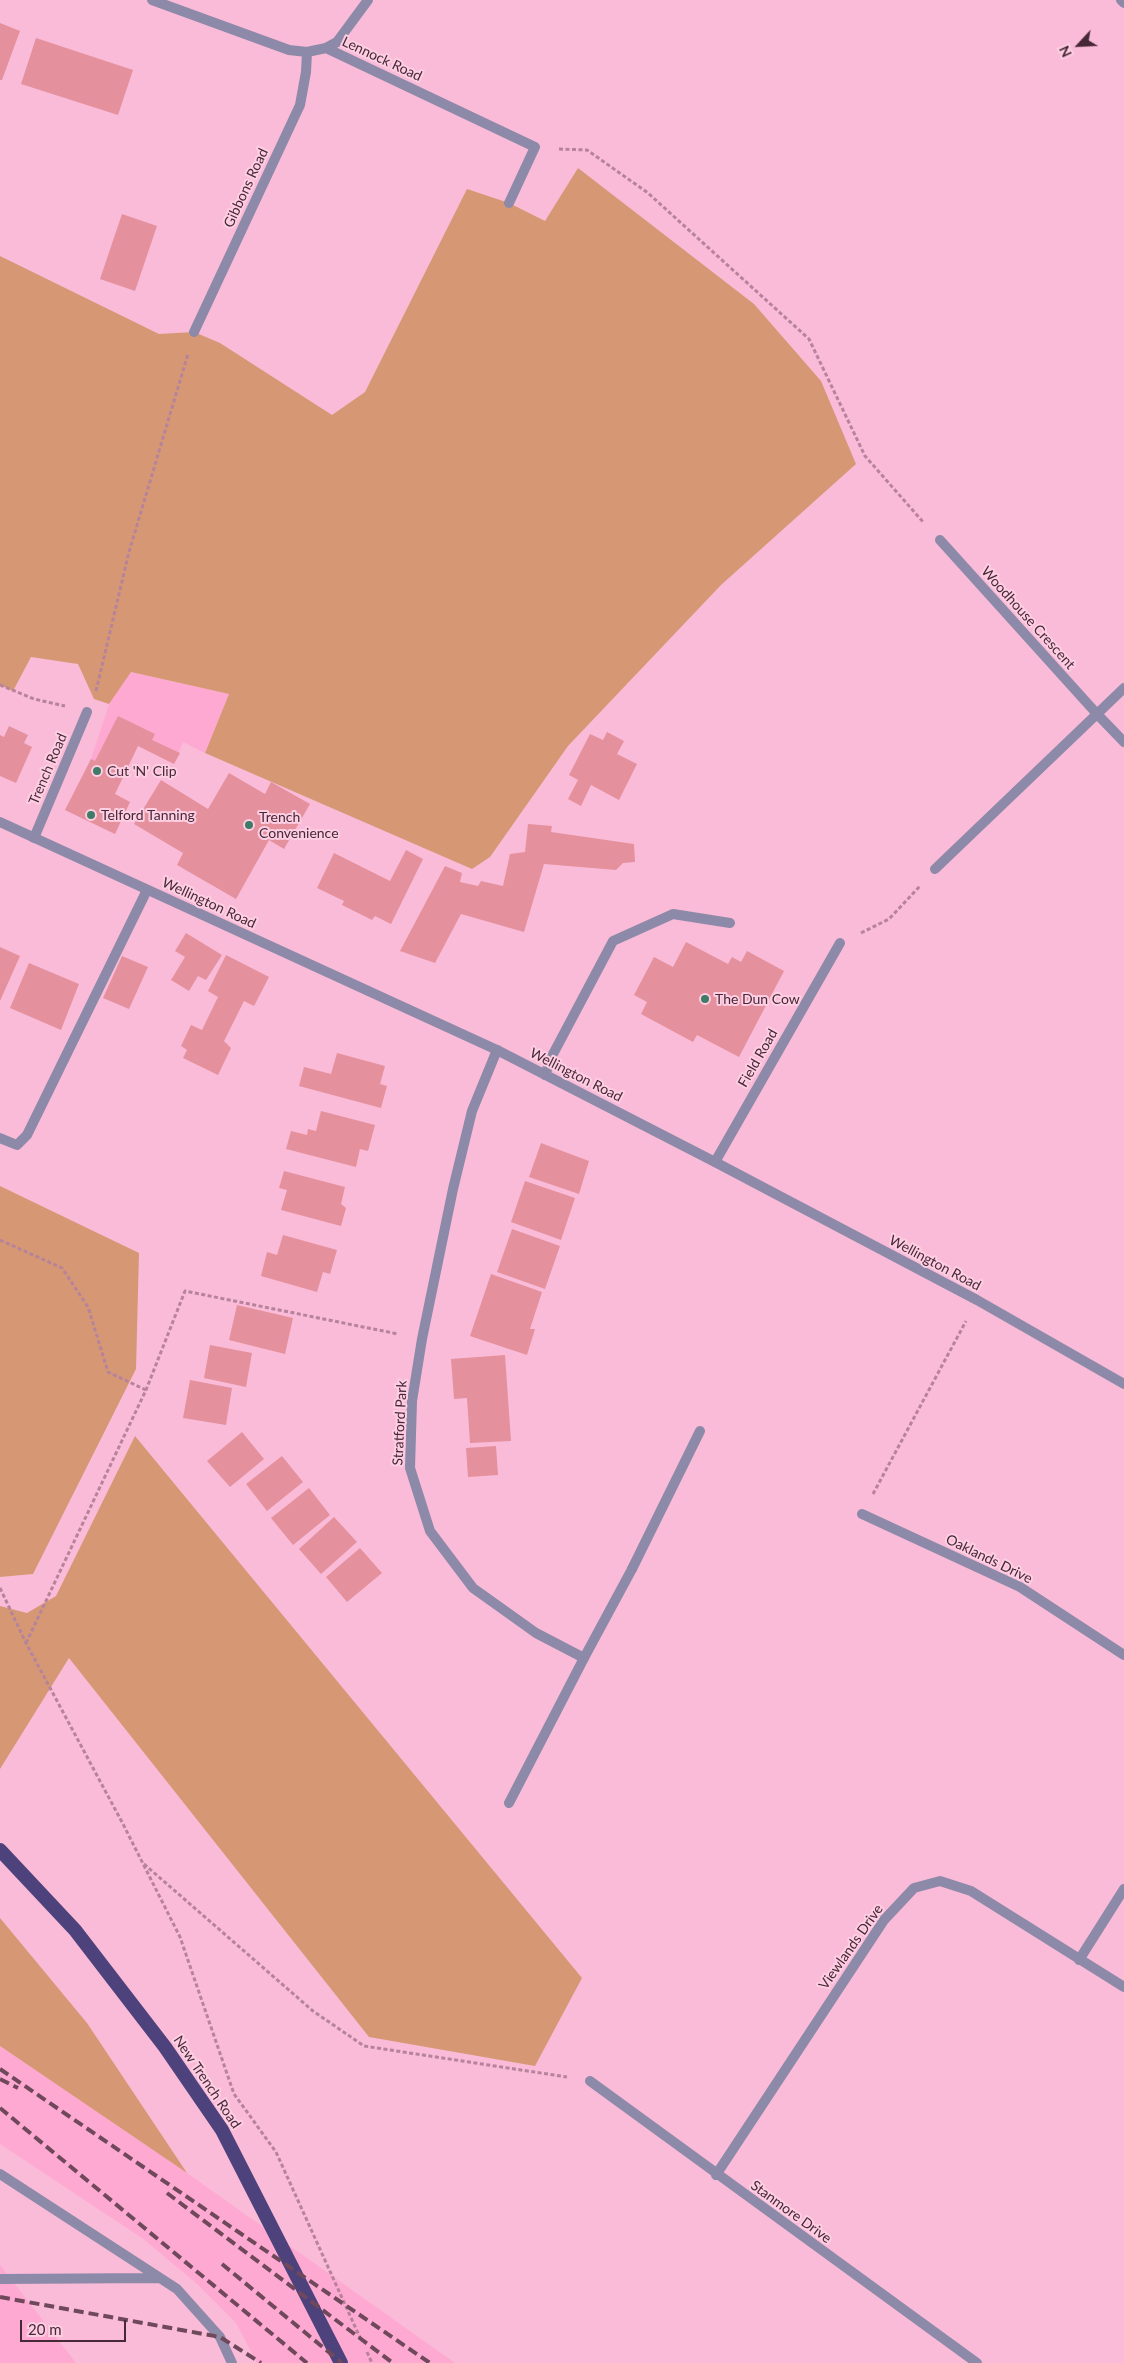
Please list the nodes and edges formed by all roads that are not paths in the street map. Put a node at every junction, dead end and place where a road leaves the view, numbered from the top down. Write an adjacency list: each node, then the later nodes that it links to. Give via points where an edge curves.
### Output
1 (152, 0): 6 (street, Lennock Road, via 289,50)
2 (368, 0): 5 (street, via 336,42)
3 (1121, 0): 4 (street)
4 (1124, 3)
5 (326, 48): 6 (street, Lennock Road); 7 (street, Lennock Road, via 535,147)
6 (307, 52): 8 (street, Gibbons Road, via 300,105)
7 (509, 203)
8 (194, 332)
9 (940, 540): 12 (street, Woodhouse Crescent)
10 (1124, 688): 12 (street)
11 (88, 712): 15 (street, Trench Road)
12 (1097, 714): 13 (street, Woodhouse Crescent); 16 (street)
13 (1124, 742)
14 (0, 822): 15 (street, Wellington Road)
15 (34, 838): 17 (street, Wellington Road)
16 (935, 869)
17 (147, 890): 20 (street, Wellington Road); 22 (street, via 27,1135 17,1144)
18 (730, 923): 21 (street, via 673,914 613,941 552,1056)
19 (840, 942): 23 (street, Field Road)
20 (497, 1050): 21 (street, Wellington Road); 28 (street, Stratford Park, via 472,1111 453,1189 412,1401 410,1468 430,1531 473,1588 536,1633)
21 (546, 1075): 23 (street, Wellington Road)
22 (0, 1138)
23 (715, 1162): 24 (street, Wellington Road, via 977,1300)
24 (1124, 1384)
25 (700, 1431): 28 (street)
26 (862, 1514): 27 (street, Oaklands Drive, via 1020,1587)
27 (1124, 1655)
28 (584, 1658): 29 (street)
29 (509, 1803)
30 (0, 1850): 40 (highway, New Trench Road, via 75,1930 165,2047 222,2130)
31 (1124, 1889): 32 (street)
32 (1079, 1960): 33 (street, Viewlands Drive); 36 (street, Viewlands Drive, via 971,1891 940,1881 914,1888 884,1920)
33 (1124, 1987)
34 (590, 2081): 36 (street, Stanmore Drive)
35 (0, 2174): 37 (street)
36 (716, 2174): 41 (street, Stanmore Drive)
37 (160, 2278): 38 (street); 39 (street, via 177,2288 220,2337)
38 (0, 2279)
39 (232, 2363)
40 (341, 2363)
41 (977, 2363)

